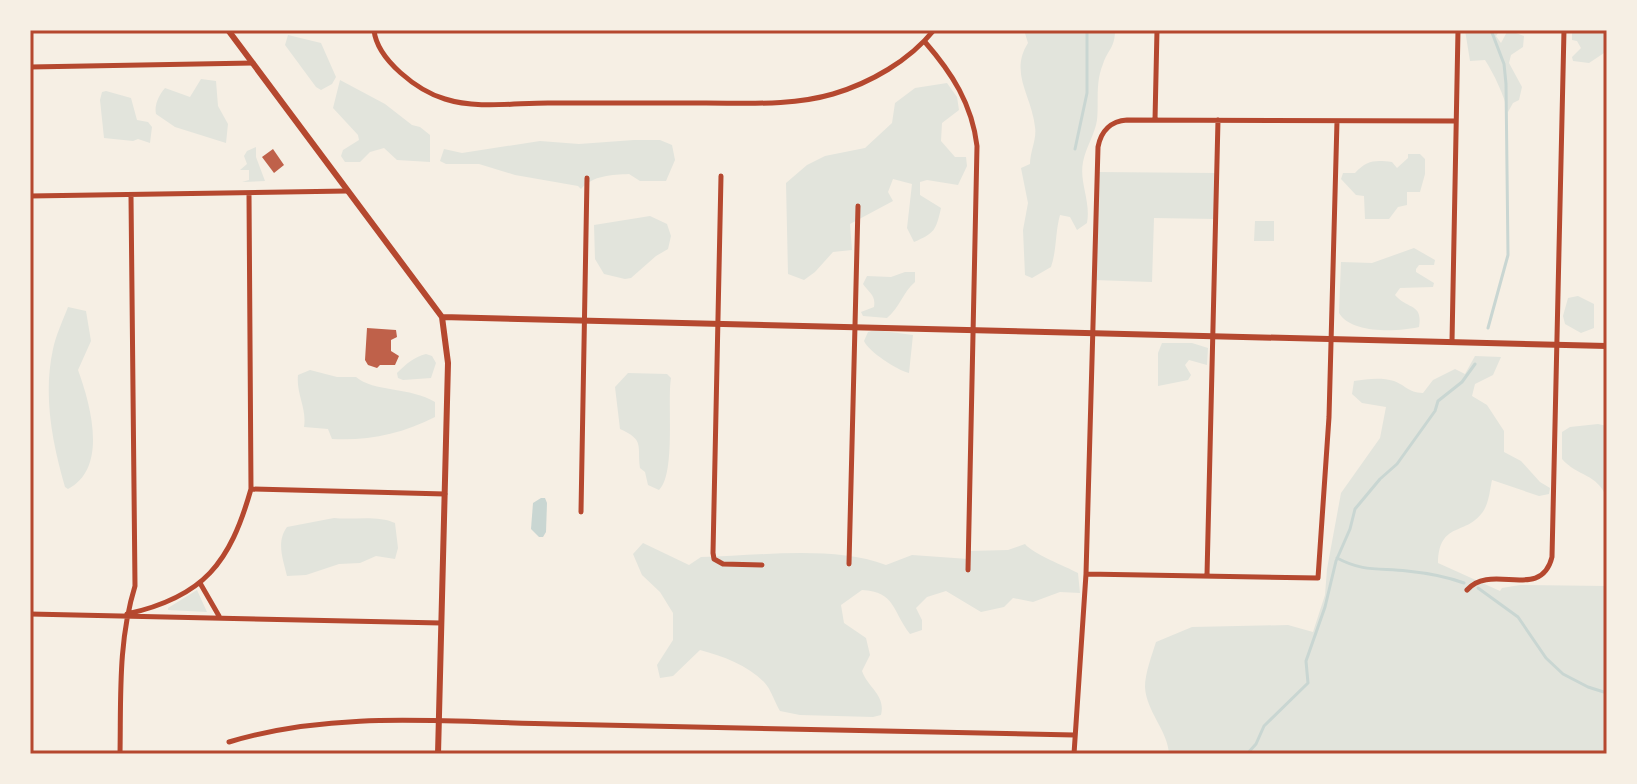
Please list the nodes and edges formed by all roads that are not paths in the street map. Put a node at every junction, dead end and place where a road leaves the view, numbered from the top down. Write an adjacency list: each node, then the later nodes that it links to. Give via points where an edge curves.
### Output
1 (228, 30): 8 (street)
2 (934, 30): 7 (street)
3 (1157, 30): 10 (street)
4 (1458, 30): 13 (street)
5 (1564, 30): 30 (street)
6 (373, 32): 7 (street, via 388,59 412,83 435,96 465,103 801,101 865,82)
7 (925, 42): 25 (street, via 954,79 975,132)
8 (253, 63): 9 (street); 16 (street)
9 (30, 67)
10 (1155, 120): 11 (street); 26 (street, via 1114,123 1099,140)
11 (1218, 120): 12 (street); 27 (street)
12 (1337, 121): 13 (street); 28 (street)
13 (1456, 121): 29 (street)
14 (721, 176): 23 (street)
15 (587, 178): 22 (street)
16 (347, 191): 17 (street); 21 (street)
17 (249, 194): 19 (street); 32 (street)
18 (30, 196): 19 (street)
19 (131, 196): 43 (street, via 135,586)
20 (858, 206): 24 (street)
21 (442, 317): 22 (street); 33 (street, via 448,363)
22 (585, 320): 23 (street); 34 (street)
23 (719, 324): 24 (street); 36 (street, via 714,559)
24 (855, 327): 25 (street); 35 (street)
25 (974, 330): 26 (street); 37 (street)
26 (1092, 333): 27 (street); 38 (street)
27 (1212, 336): 28 (street); 39 (street)
28 (1332, 339): 29 (street); 39 (street, via 1318,578)
29 (1452, 342): 30 (street)
30 (1557, 345): 31 (street); 41 (street, via 1552,557 1543,575 1478,580)
31 (1607, 346)
32 (251, 489): 33 (street); 40 (street, via 236,537)
33 (445, 494): 45 (street)
34 (581, 512)
35 (849, 564)
36 (762, 565)
37 (968, 570)
38 (1086, 574): 39 (street); 47 (street)
39 (1207, 575)
40 (200, 583): 43 (street, via 173,601); 44 (street)
41 (1467, 590)
42 (30, 614): 43 (street)
43 (126, 615): 44 (street); 49 (street)
44 (220, 618): 45 (street)
45 (441, 623): 46 (street)
46 (440, 721): 47 (street); 48 (street, via 312,724); 50 (street)
47 (1074, 735): 51 (street)
48 (229, 742)
49 (120, 754)
50 (438, 754)
51 (1074, 754)

